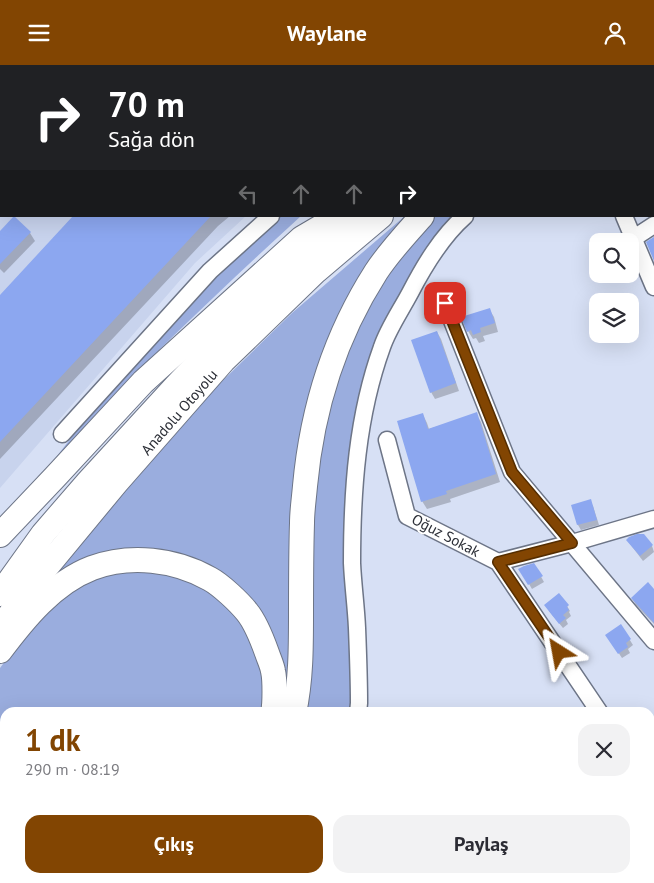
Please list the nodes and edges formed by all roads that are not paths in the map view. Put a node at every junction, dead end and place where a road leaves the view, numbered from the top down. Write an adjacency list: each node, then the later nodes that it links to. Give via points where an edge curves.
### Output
1 (270, 217): 14 (street, via 210,271)
2 (338, 217): 17 (highway, via 302,238 143,382)
3 (353, 217): 20 (highway, Anadolu Otoyolu, via 239,320 176,386 88,482)
4 (380, 217): 21 (highway, Anadolu Otoyolu, via 316,271 222,361 116,483 25,593)
5 (421, 217): 25 (highway, via 377,271 359,301 342,335 320,399 307,469 302,520 301,665)
6 (464, 217): 26 (street, via 437,247 420,273 383,344 371,378 359,439 354,502 352,565)
7 (624, 217): 9 (street)
8 (654, 225): 10 (street)
9 (632, 233)
10 (639, 234)
11 (639, 250): 12 (street)
12 (654, 287)
13 (445, 303): 18 (street, via 512,472)
14 (62, 434)
15 (387, 440): 19 (street, Oğuz Sokak, via 407,516)
16 (654, 519): 18 (street)
17 (0, 535)
18 (572, 543): 19 (street); 22 (street)
19 (498, 562): 27 (street, Oğuz Sokak)
20 (0, 594)
21 (0, 629)
22 (654, 641)
23 (0, 651): 24 (highway, via 50,594 74,577 114,562 160,561 182,566 211,579 248,613 273,672)
24 (274, 707)
25 (295, 707)
26 (359, 707)
27 (596, 707)

